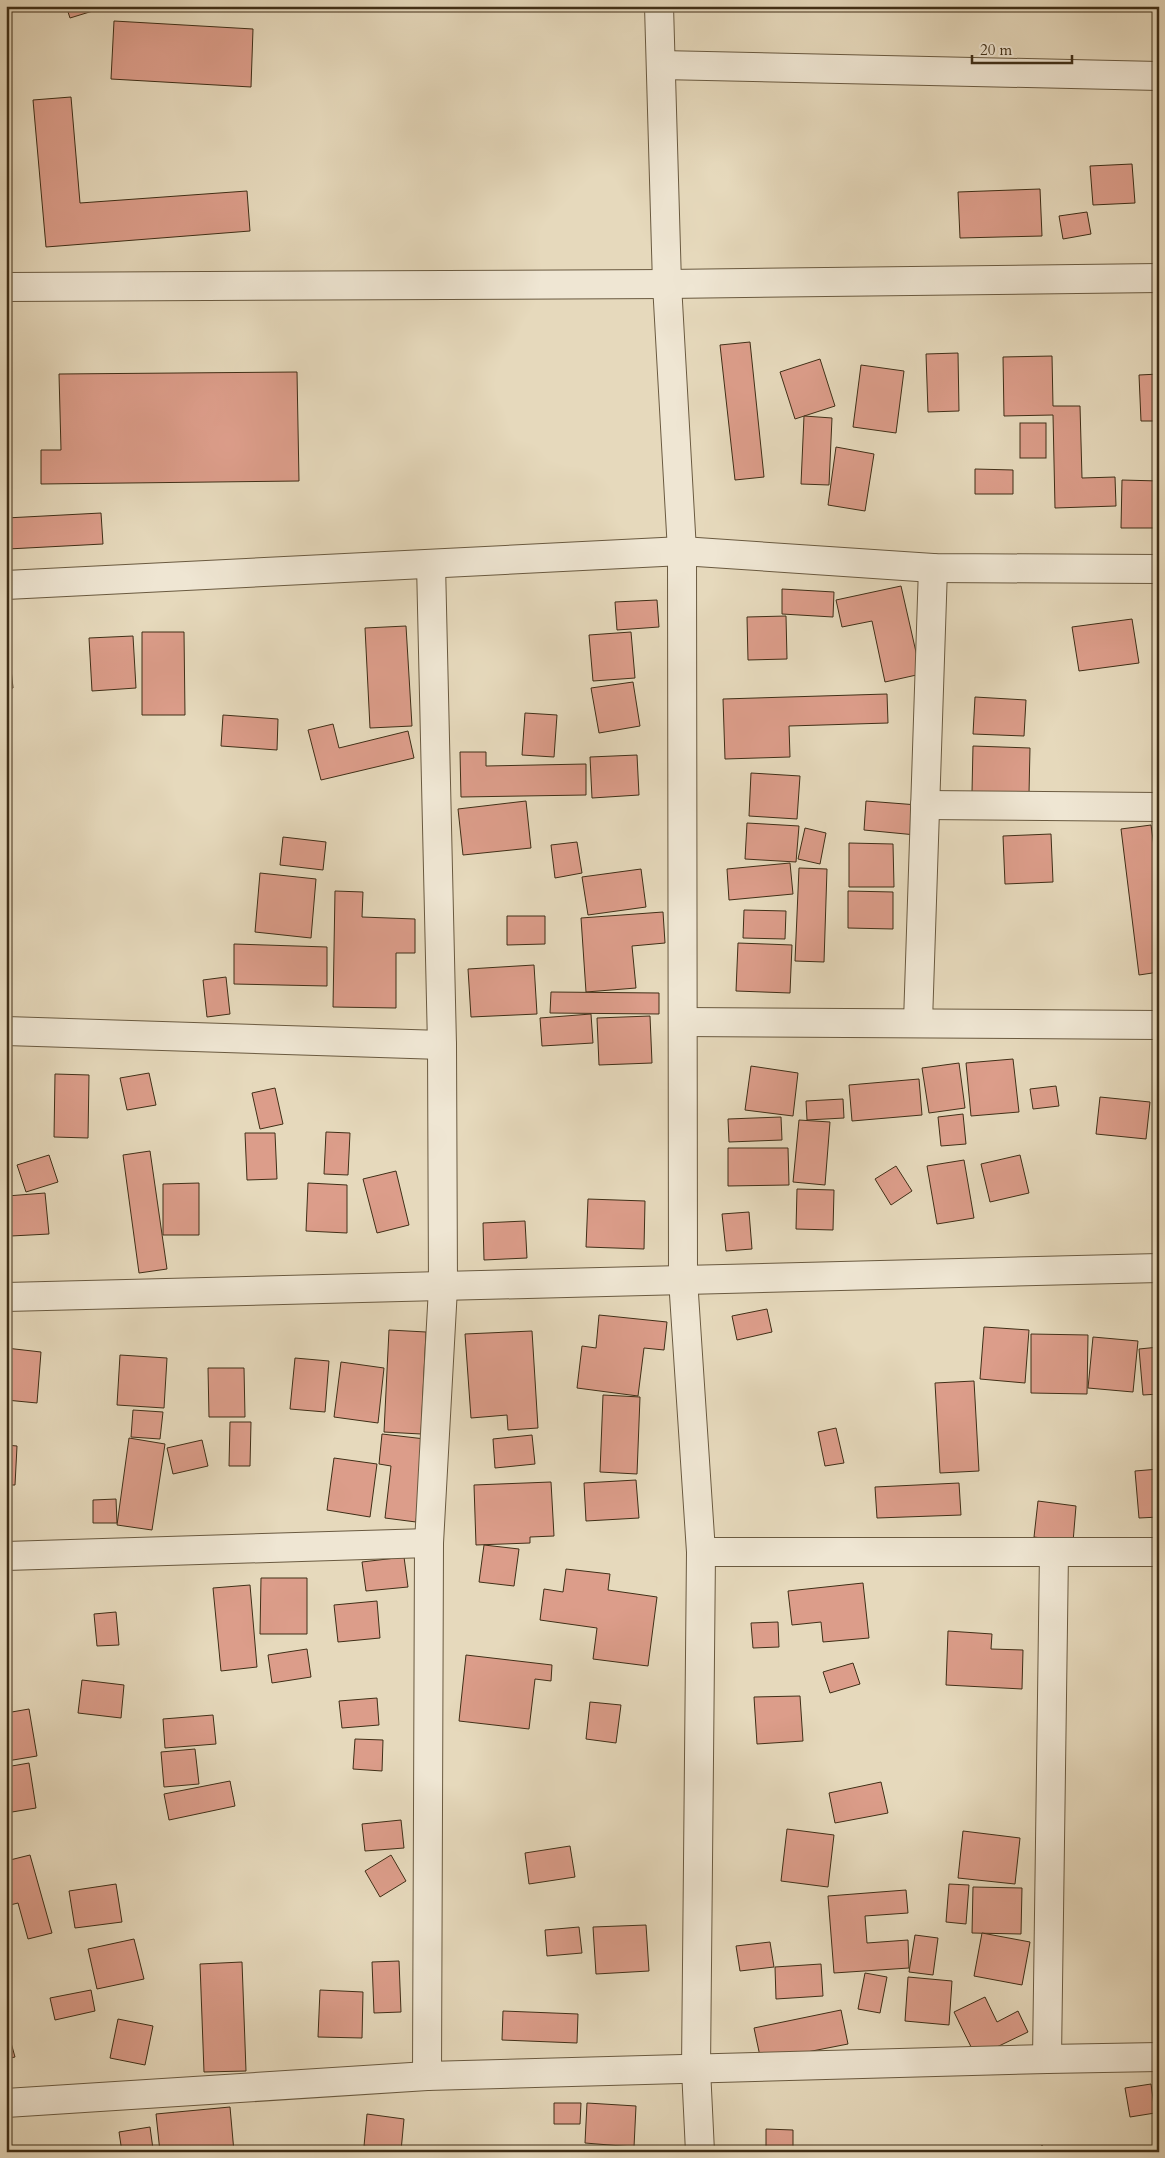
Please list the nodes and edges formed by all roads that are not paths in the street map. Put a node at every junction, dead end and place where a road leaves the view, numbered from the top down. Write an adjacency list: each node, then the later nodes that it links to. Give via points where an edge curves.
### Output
1 (659, 6): 2 (street)
2 (661, 65): 3 (street); 5 (street)
3 (1159, 76)
4 (1159, 278): 5 (street)
5 (667, 284): 6 (street); 7 (street)
6 (6, 287)
7 (682, 552): 8 (street); 9 (street); 14 (street)
8 (431, 564): 11 (street); 18 (street)
9 (933, 568): 10 (street); 12 (street)
10 (1159, 569)
11 (6, 585)
12 (925, 805): 13 (street); 15 (street)
13 (1159, 807)
14 (683, 1022): 15 (street); 20 (street)
15 (918, 1022): 16 (street)
16 (1159, 1025)
17 (6, 1031): 18 (street)
18 (442, 1045): 21 (street)
19 (1159, 1268): 20 (street)
20 (684, 1279): 21 (street); 24 (street)
21 (443, 1288): 22 (street); 23 (street)
22 (6, 1297)
23 (428, 1543): 27 (street); 31 (street)
24 (701, 1552): 25 (street); 30 (street)
25 (1054, 1552): 26 (street); 29 (street)
26 (1159, 1552)
27 (6, 1556)
28 (1159, 2057): 29 (street)
29 (1047, 2059): 30 (street)
30 (696, 2069): 31 (street); 33 (street)
31 (427, 2076): 32 (street)
32 (6, 2103)
33 (700, 2152)

